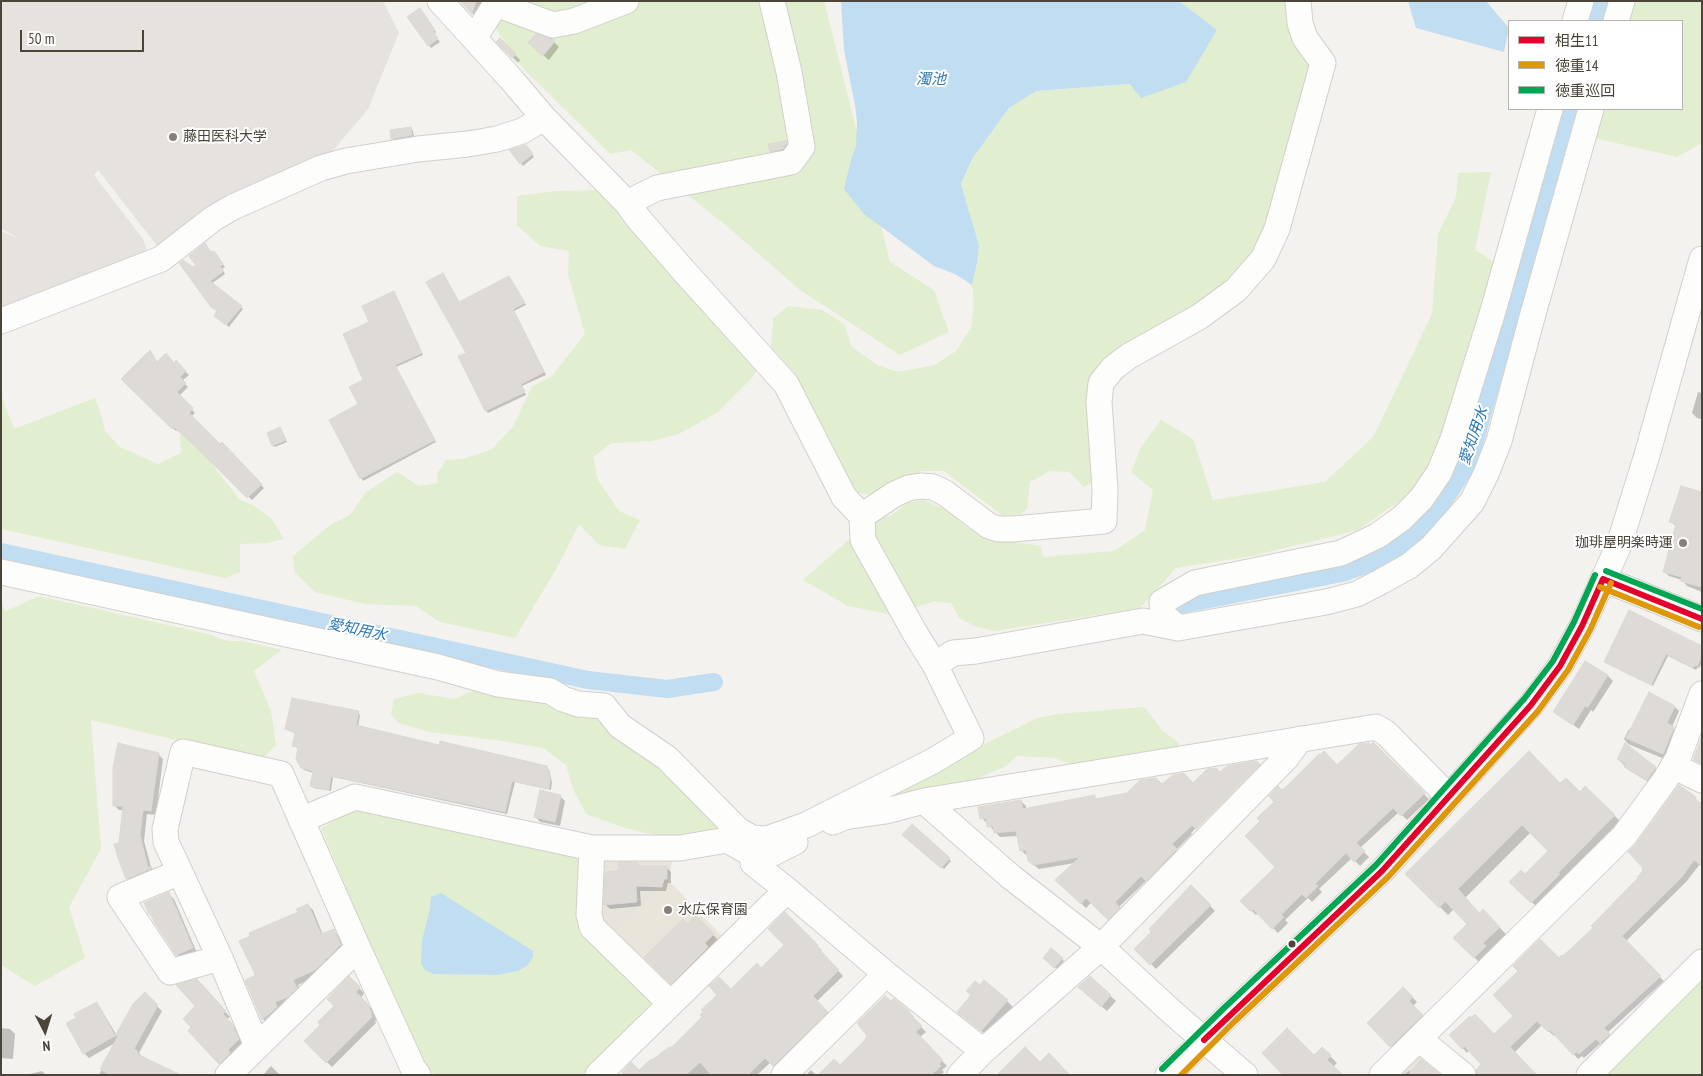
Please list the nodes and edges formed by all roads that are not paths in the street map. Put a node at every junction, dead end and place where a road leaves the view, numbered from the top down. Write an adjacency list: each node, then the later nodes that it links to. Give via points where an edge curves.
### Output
1 (440, 1): 9 (street)
2 (626, 1): 9 (street, via 574,21 553,25 496,4)
3 (772, 1): 13 (street, via 802,146 791,162 657,188)
4 (1298, 1): 16 (street, via 1305,38 1323,62 1277,229 1263,259 1236,290 1199,317 1129,356 1101,383 1099,402 1106,489 1104,521 998,529 989,526 945,493 921,486 893,495)
5 (1581, 1): 7 (street)
6 (1622, 1): 8 (street)
7 (1575, 20)
8 (1616, 20)
9 (474, 38): 12 (street)
10 (1550, 110): 20 (street, via 1453,439 1439,473 1421,499 1377,536 1341,553 1195,583 1162,602 1163,614)
11 (1591, 110): 20 (street, via 1499,441 1472,502 1431,548 1409,566 1358,594)
12 (544, 118): 13 (street); 15 (street, via 522,131 496,139 409,150 321,168 233,207 161,259)
13 (627, 203): 16 (street, via 786,384 844,497)
14 (1702, 260): 18 (street, via 1635,497 1619,545)
15 (1, 321)
16 (862, 516): 21 (street, via 864,540)
17 (1, 572): 21 (street, via 438,667 498,684 550,691 578,704 604,706 620,726 667,758 738,830 752,838 767,839 806,825 933,761 971,738)
18 (1603, 579): 19 (street); 26 (street, via 1560,666 1531,705)
19 (1702, 619)
20 (1178, 628): 21 (street, via 1143,621 954,653)
21 (935, 665)
22 (1702, 694): 24 (street)
23 (1300, 739): 26 (street, via 1376,727 1386,733); 27 (street); 33 (street, via 1286,758)
24 (1673, 766): 25 (street); 39 (street, via 1624,836)
25 (1702, 780)
26 (1448, 797): 40 (street, via 1382,871)
27 (924, 801): 30 (street, via 844,817); 33 (street, via 1010,877)
28 (301, 820): 29 (street, via 355,797); 31 (street, via 281,774 182,752 165,829 166,842); 34 (street)
29 (592, 848): 30 (street, via 680,848 728,840); 38 (street, via 589,915 592,927)
30 (760, 859): 32 (street, via 754,863)
31 (180, 872): 35 (street); 35 (street, via 120,897 170,972)
32 (787, 890): 37 (street); 38 (street)
33 (1101, 947): 40 (street); 42 (street)
34 (358, 948): 41 (street); 43 (street)
35 (220, 958): 41 (street)
36 (1702, 962): 52 (street)
37 (886, 974): 42 (street); 46 (street)
38 (670, 1003): 45 (street)
39 (1419, 1039): 50 (street); 51 (street)
40 (1204, 1040): 48 (street); 49 (street)
41 (258, 1046): 44 (street)
42 (983, 1051): 47 (street)
43 (412, 1072)
44 (228, 1075)
45 (598, 1075)
46 (784, 1075)
47 (960, 1075)
48 (1168, 1075)
49 (1245, 1075)
50 (1382, 1075)
51 (1463, 1075)
52 (1589, 1075)

